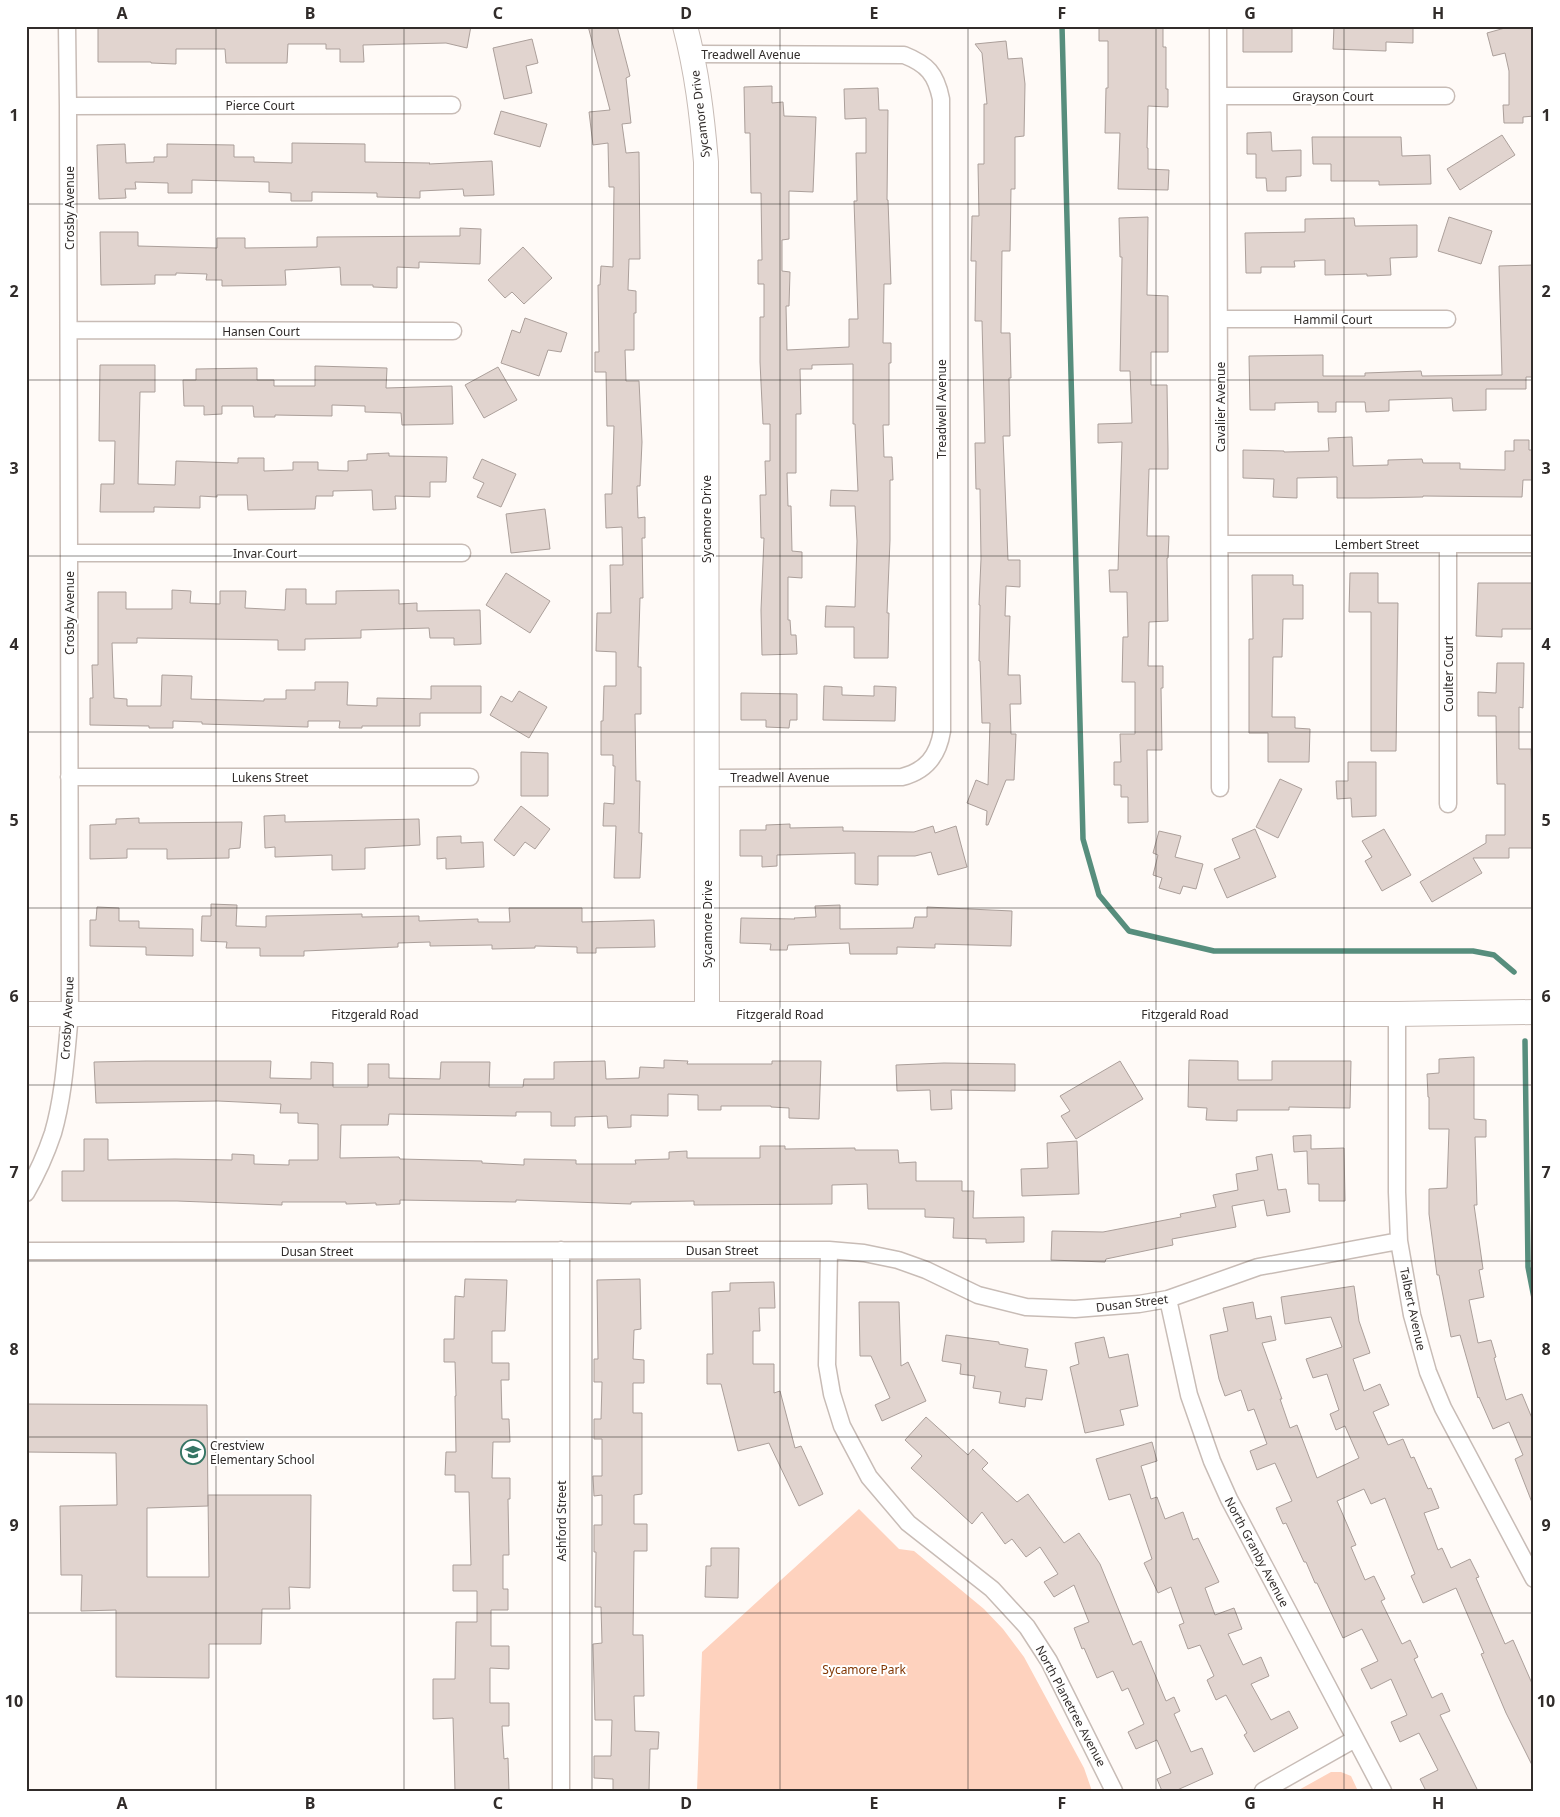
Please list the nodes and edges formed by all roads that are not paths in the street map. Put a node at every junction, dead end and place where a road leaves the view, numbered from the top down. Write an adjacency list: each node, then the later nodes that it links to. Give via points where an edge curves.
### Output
1 (67, 26): 8 (street, Crosby Avenue)
2 (685, 26): 4 (main road, Sycamore Drive)
3 (1218, 26): 5 (street, Cavalier Avenue)
4 (692, 54): 20 (main road, Sycamore Drive, via 702,104 706,162); 20 (street, Treadwell Avenue, via 904,55 918,60 930,71 938,84 941,99 940,745 934,758 925,766 902,777)
5 (1220, 96): 6 (street, Grayson Court); 9 (street, Cavalier Avenue)
6 (1446, 96)
7 (452, 105): 8 (street, Pierce Court)
8 (68, 106): 11 (street, Crosby Avenue)
9 (1220, 319): 10 (street, Hammil Court); 13 (street, Cavalier Avenue)
10 (1447, 319)
11 (69, 330): 12 (street, Hansen Court); 16 (street, Crosby Avenue)
12 (454, 331)
13 (1220, 544): 14 (street, Lembert Street); 21 (street, Cavalier Avenue)
14 (1448, 544): 15 (street, Lembert Street); 22 (street, Coulter Court)
15 (1534, 544)
16 (69, 553): 17 (street, Invar Court); 18 (street, Crosby Avenue)
17 (462, 553)
18 (69, 777): 19 (street, Lukens Street); 25 (street, Crosby Avenue)
19 (470, 777)
20 (706, 778): 26 (main road, Sycamore Drive)
21 (1220, 788)
22 (1448, 804)
23 (1534, 1012): 27 (main road, Fitzgerald Road)
24 (26, 1014): 25 (main road, Fitzgerald Road)
25 (70, 1014): 26 (main road, Fitzgerald Road); 28 (street, Crosby Avenue, via 61,1097 53,1133)
26 (707, 1014): 27 (main road, Fitzgerald Road)
27 (1397, 1014): 29 (street, Talbert Avenue)
28 (26, 1193)
29 (1399, 1241): 33 (street, Dusan Street, via 1258,1267); 34 (street, Talbert Avenue, via 1412,1316 1428,1372 1443,1408)
30 (561, 1250): 31 (street, Dusan Street); 32 (street, Dusan Street); 36 (street, Ashford Street)
31 (829, 1250): 33 (street, Dusan Street, via 898,1260 978,1294 1026,1307 1075,1309); 37 (street, North Planetree Avenue, via 827,1365 842,1426 869,1477 908,1523 992,1590 1027,1627 1049,1661)
32 (26, 1251)
33 (1168, 1299): 35 (street, North Granby Avenue, via 1189,1395 1212,1461)
34 (1534, 1578)
35 (1355, 1740): 38 (street); 39 (street, North Granby Avenue)
36 (561, 1791)
37 (1114, 1791)
38 (1263, 1791)
39 (1383, 1791)

